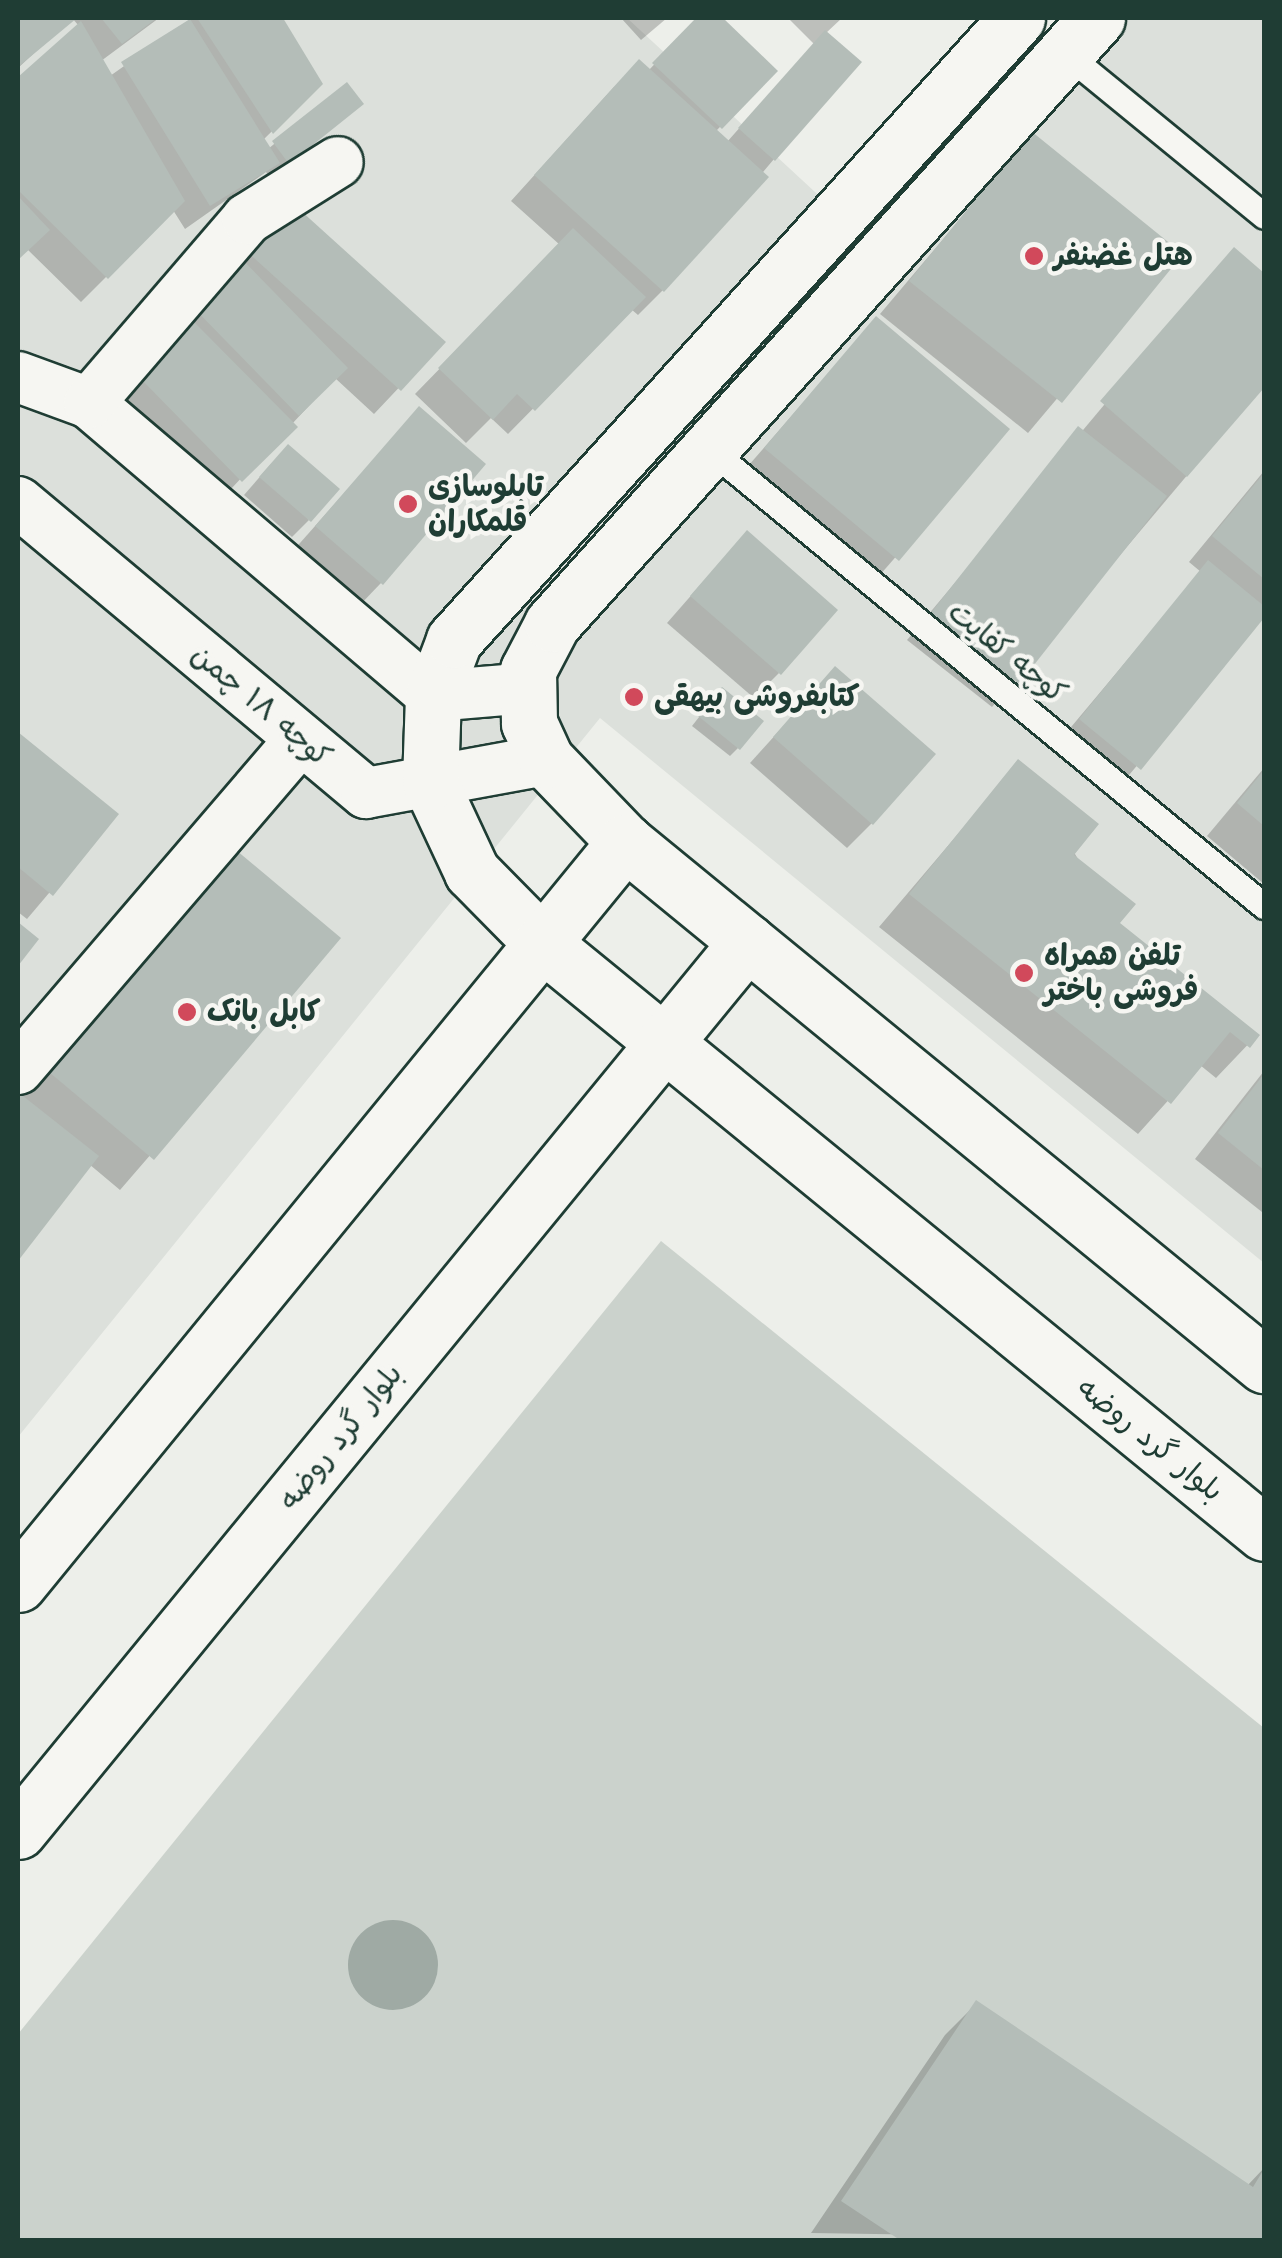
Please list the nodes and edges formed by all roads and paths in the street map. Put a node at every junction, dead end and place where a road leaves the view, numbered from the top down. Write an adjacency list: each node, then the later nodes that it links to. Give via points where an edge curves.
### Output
1 (1017, 18): 10 (main road, via 454,640)
2 (1081, 35): 4 (lane); 7 (main road)
3 (338, 162): 6 (street, via 246,219)
4 (1264, 216)
5 (18, 378): 6 (street)
6 (89, 403): 10 (street)
7 (710, 448): 9 (main road, via 552,624); 15 (lane, کوچه کفایت)
8 (18, 502): 11 (street, كوچه ١٨ چمن)
9 (528, 688): 10 (street); 12 (main road, via 528,723)
10 (433, 696): 13 (main road)
11 (300, 740): 13 (street, كوچه ١٨ چمن, via 366,792); 19 (street)
12 (546, 760): 13 (street, كوچه ١٨ چمن); 14 (main road)
13 (430, 782): 17 (main road, بلوار گرد روضه, via 472,872)
14 (625, 842): 16 (main road); 17 (main road)
15 (1264, 906)
16 (747, 942): 18 (main road, بلوار گرد روضه); 20 (main road)
17 (542, 943): 18 (main road, بلوار گرد روضه); 22 (main road)
18 (664, 1042): 21 (main road, بلوار گرد روضه); 23 (main road, بلوار گرد روضه)
19 (18, 1070)
20 (1264, 1365)
21 (1264, 1533)
22 (18, 1584)
23 (18, 1831)

